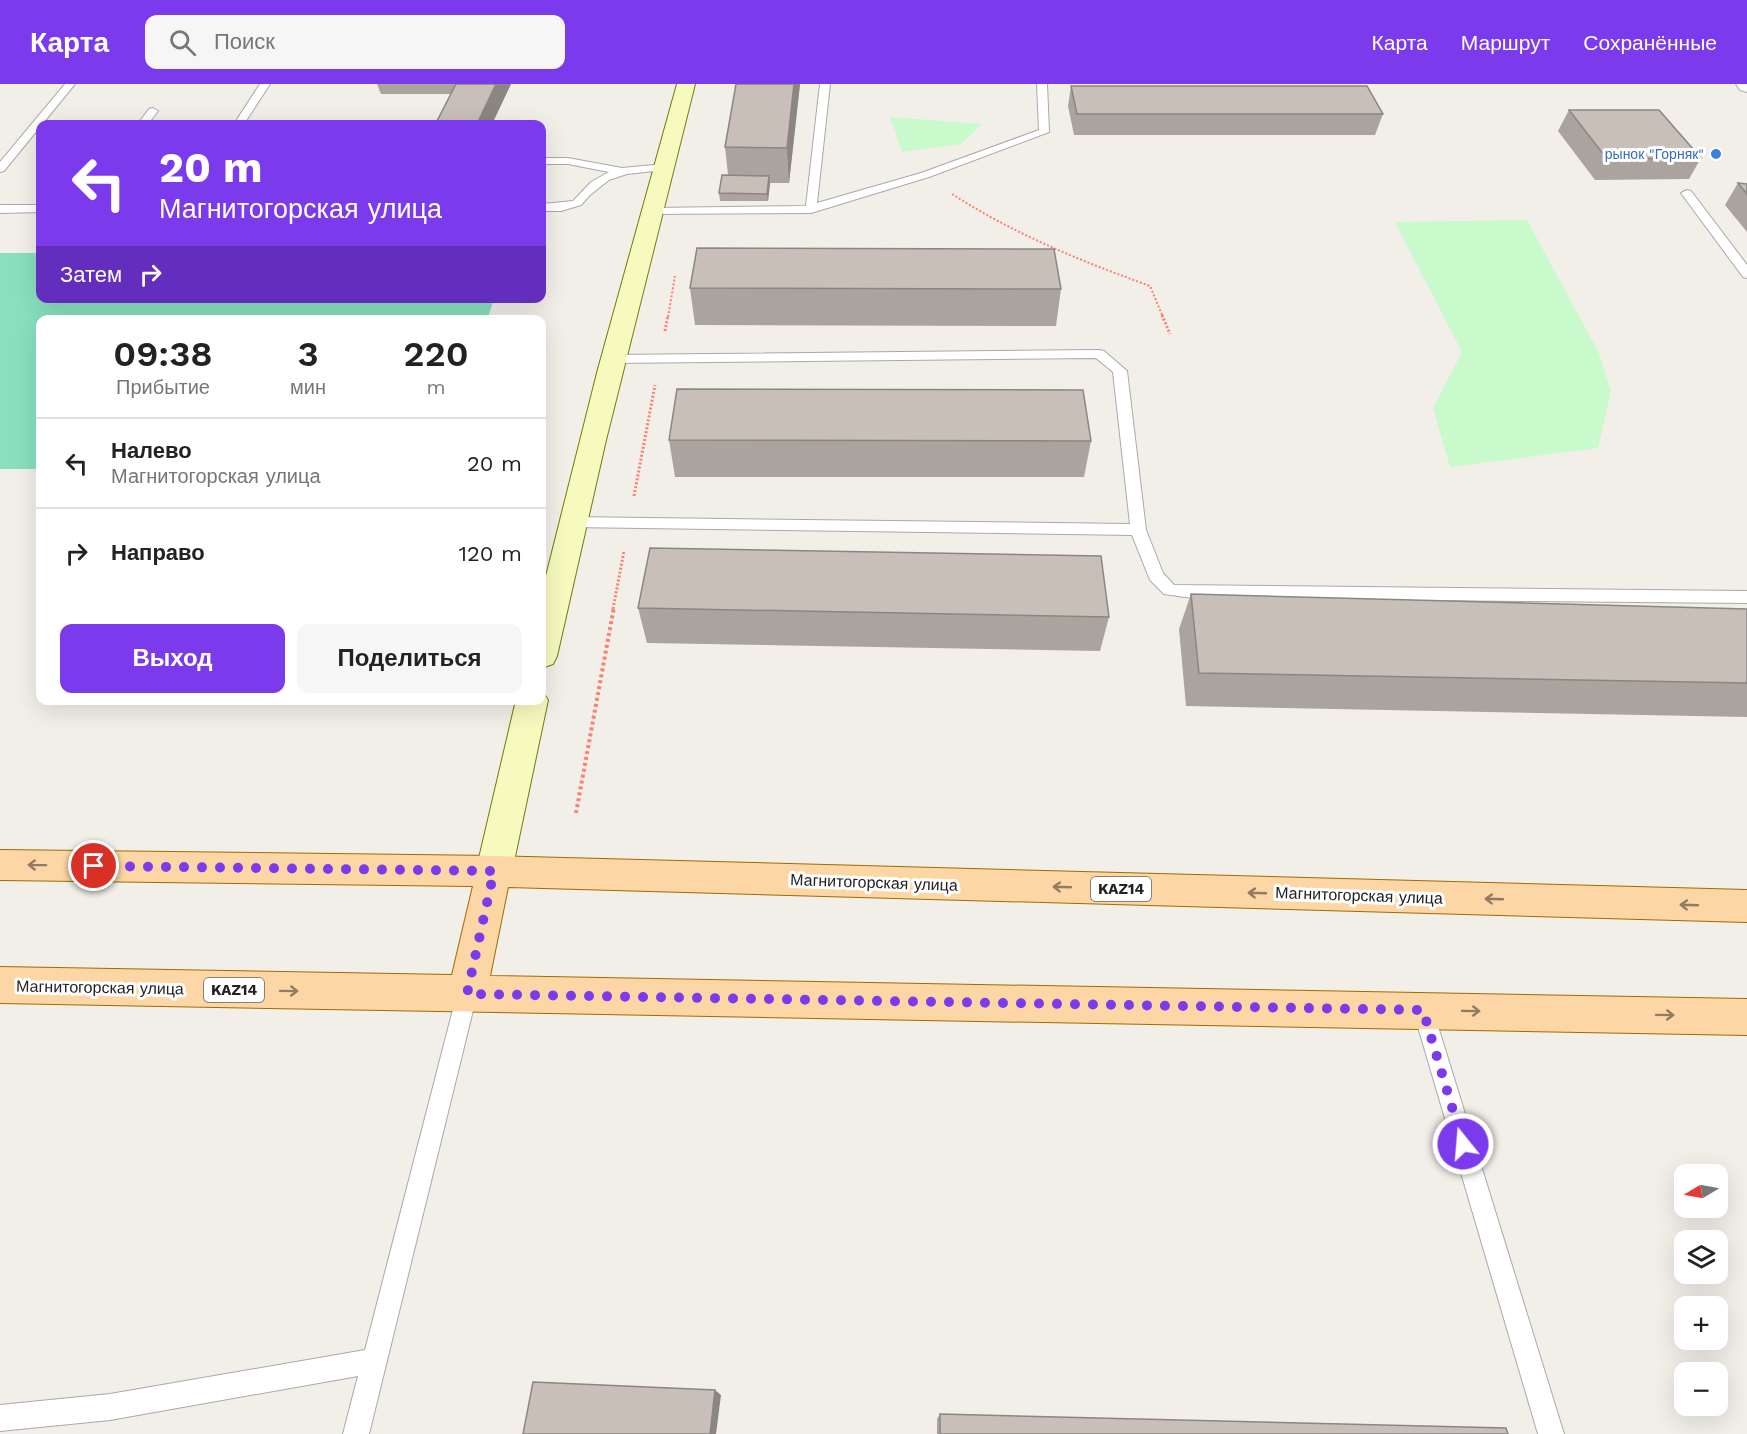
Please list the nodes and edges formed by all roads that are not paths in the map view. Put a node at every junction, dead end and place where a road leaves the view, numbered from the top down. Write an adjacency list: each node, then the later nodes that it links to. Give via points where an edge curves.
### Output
1 (70, 84): 7 (lane)
2 (265, 84): 9 (lane)
3 (686, 84): 12 (street)
4 (825, 84): 19 (lane)
5 (1042, 84): 19 (lane, via 1044,132 925,175)
6 (153, 111): 8 (lane)
7 (40, 120)
8 (146, 120)
9 (242, 120)
10 (36, 125): 13 (lane)
11 (546, 161): 14 (lane)
12 (664, 167): 14 (lane); 20 (street)
13 (0, 169)
14 (620, 171): 16 (lane, via 587,189 577,203)
15 (1687, 193): 21 (lane)
16 (546, 207)
17 (36, 208): 18 (lane)
18 (0, 209)
19 (811, 209): 20 (lane)
20 (651, 212): 22 (street)
21 (1747, 274)
22 (611, 359): 23 (street); 24 (lane, via 1099,354 1120,371)
23 (571, 522): 24 (lane); 26 (street)
24 (1138, 530): 25 (lane, via 1156,576 1170,590)
25 (1747, 597)
26 (546, 638)
27 (531, 705): 29 (street)
28 (0, 865): 29 (main road, Магнитогорская улица / KAZ14, one-way to 28)
29 (494, 871): 30 (main road, Магнитогорская улица / KAZ14, one-way to 29); 32 (main road)
30 (1747, 906)
31 (0, 985): 32 (main road, Магнитогорская улица / KAZ14, one-way to 32)
32 (467, 994): 33 (main road, Магнитогорская улица / KAZ14); 35 (lane)
33 (1423, 1010): 34 (main road, Магнитогорская улица / KAZ14, one-way to 34); 38 (lane)
34 (1747, 1017)
35 (374, 1361): 36 (lane, via 110,1407); 37 (lane)
36 (0, 1418)
37 (356, 1434)
38 (1551, 1434)

